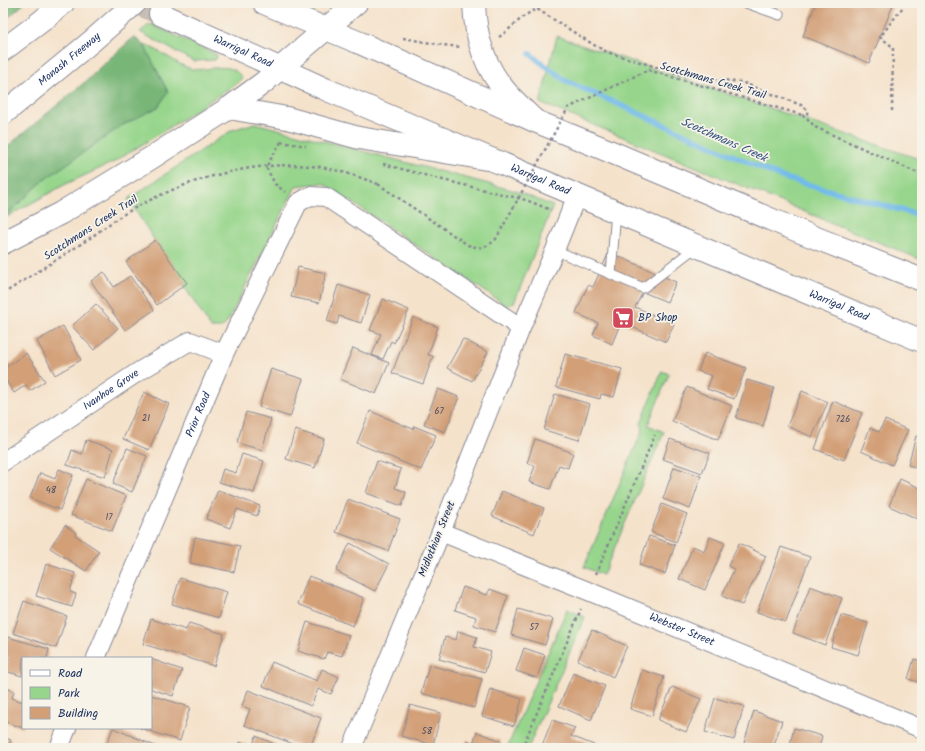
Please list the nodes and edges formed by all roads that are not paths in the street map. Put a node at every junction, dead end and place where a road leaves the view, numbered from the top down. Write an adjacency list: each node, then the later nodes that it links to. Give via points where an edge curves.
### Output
1 (63, 3): 10 (highway)
2 (135, 3): 13 (highway, Monash Freeway)
3 (264, 3): 9 (highway)
4 (356, 3): 9 (highway)
5 (474, 3): 14 (highway, via 479,43 491,69 507,94)
6 (746, 3): 8 (lane)
7 (160, 14): 11 (highway, Warrigal Road)
8 (780, 15)
9 (326, 29): 11 (highway); 14 (highway)
10 (3, 50)
11 (280, 68): 12 (highway); 15 (highway, Warrigal Road)
12 (229, 108): 15 (highway, via 287,118 359,138); 18 (highway, via 61,213)
13 (3, 114)
14 (535, 121): 22 (highway)
15 (493, 160): 16 (highway, Warrigal Road)
16 (577, 195): 17 (highway, Warrigal Road); 20 (street, Midlothian Street)
17 (616, 211): 19 (highway, Warrigal Road); 21 (lane)
18 (3, 243)
19 (698, 246): 21 (lane, via 643,288); 24 (highway, Warrigal Road)
20 (555, 250): 21 (lane); 23 (street, Midlothian Street)
21 (611, 274)
22 (922, 280)
23 (521, 328): 25 (street, Prior Road, via 326,197 310,196 298,203); 27 (street, Midlothian Street)
24 (922, 341)
25 (224, 354): 26 (street, Ivanhoe Grove, via 190,341 138,372); 28 (street, Prior Road)
26 (3, 462)
27 (441, 532): 30 (street, Webster Street); 32 (street, Midlothian Street)
28 (96, 657)
29 (67, 729): 31 (street)
30 (922, 729)
31 (58, 748)
32 (352, 748)

